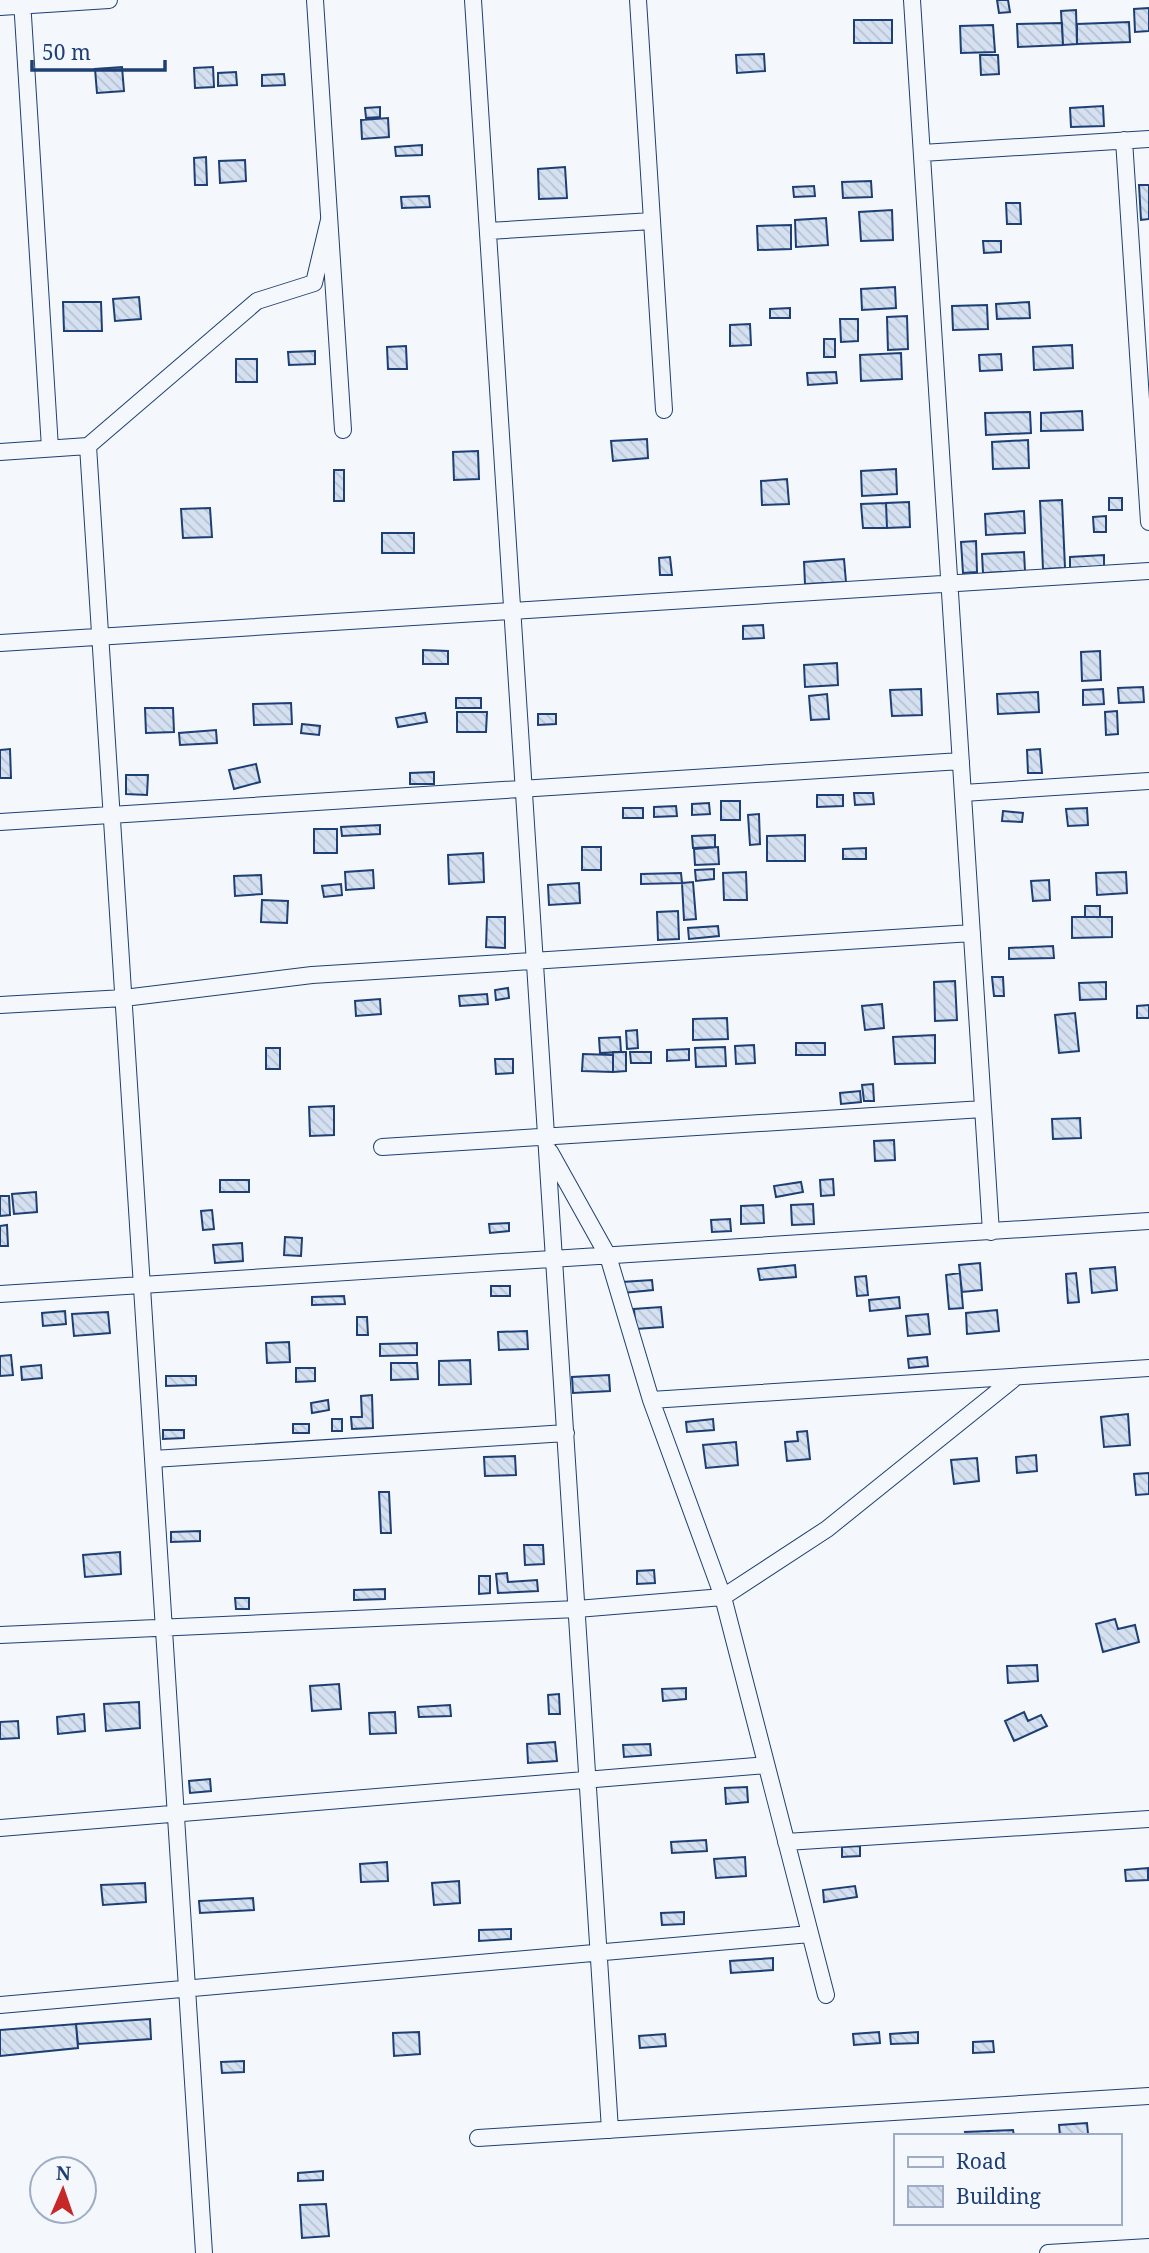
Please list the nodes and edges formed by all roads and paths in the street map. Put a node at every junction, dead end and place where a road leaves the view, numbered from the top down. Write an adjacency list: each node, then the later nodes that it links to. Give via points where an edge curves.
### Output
1 (109, 0): 6 (street)
2 (315, 0): 11 (street)
3 (473, 0): 13 (street)
4 (638, 0): 12 (street)
5 (912, 0): 10 (street)
6 (22, 3): 7 (street); 18 (street)
7 (0, 7)
8 (1149, 139): 9 (street)
9 (1124, 141): 10 (street); 14 (street)
10 (922, 153): 22 (street)
11 (329, 219): 16 (street); 17 (street, via 313,283 257,301)
12 (652, 221): 13 (street); 15 (street)
13 (488, 231): 23 (street)
14 (1144, 382): 20 (street)
15 (664, 410)
16 (343, 430)
17 (88, 446): 18 (street); 24 (street)
18 (50, 448): 19 (street)
19 (0, 452)
20 (1149, 522)
21 (1149, 571): 22 (street)
22 (949, 583): 23 (street); 26 (street)
23 (513, 611): 24 (street); 28 (street)
24 (100, 637): 25 (street); 30 (street)
25 (0, 643)
26 (961, 761): 28 (street); 29 (street)
27 (1149, 781): 29 (street)
28 (524, 789): 30 (street); 33 (street)
29 (963, 793): 32 (street)
30 (112, 815): 31 (street); 34 (street)
31 (0, 822)
32 (972, 933): 33 (street); 36 (street)
33 (535, 961): 34 (street, via 312,975); 37 (street)
34 (124, 998): 35 (street); 43 (street)
35 (0, 1005)
36 (983, 1109): 37 (street); 40 (street)
37 (546, 1142): 38 (street); 41 (street); 42 (street)
38 (382, 1147)
39 (1149, 1222): 40 (street)
40 (991, 1231): 41 (street)
41 (608, 1256): 42 (street); 47 (street)
42 (554, 1259): 43 (street); 48 (street)
43 (142, 1285): 44 (street); 49 (street)
44 (0, 1294)
45 (1149, 1368): 46 (street)
46 (1016, 1377): 47 (street); 50 (street, via 827,1529)
47 (651, 1400): 50 (street)
48 (566, 1433): 49 (street); 51 (street)
49 (153, 1459): 52 (street)
50 (723, 1597): 51 (street); 54 (street)
51 (577, 1609): 52 (street); 55 (street)
52 (164, 1628): 53 (street); 56 (street)
53 (0, 1635)
54 (766, 1765): 55 (street); 59 (street)
55 (588, 1780): 56 (street); 61 (street)
56 (176, 1813): 58 (street); 62 (street)
57 (1149, 1819): 59 (street)
58 (0, 1828)
59 (786, 1842): 60 (street)
60 (810, 1934): 61 (street); 63 (street)
61 (599, 1952): 62 (street); 66 (street)
62 (187, 1989): 64 (street); 69 (street)
63 (826, 1995)
64 (0, 2005)
65 (1149, 2096): 66 (street)
66 (610, 2130): 67 (street)
67 (478, 2138)
68 (1149, 2247): 70 (street)
69 (204, 2253)
70 (1048, 2253)

